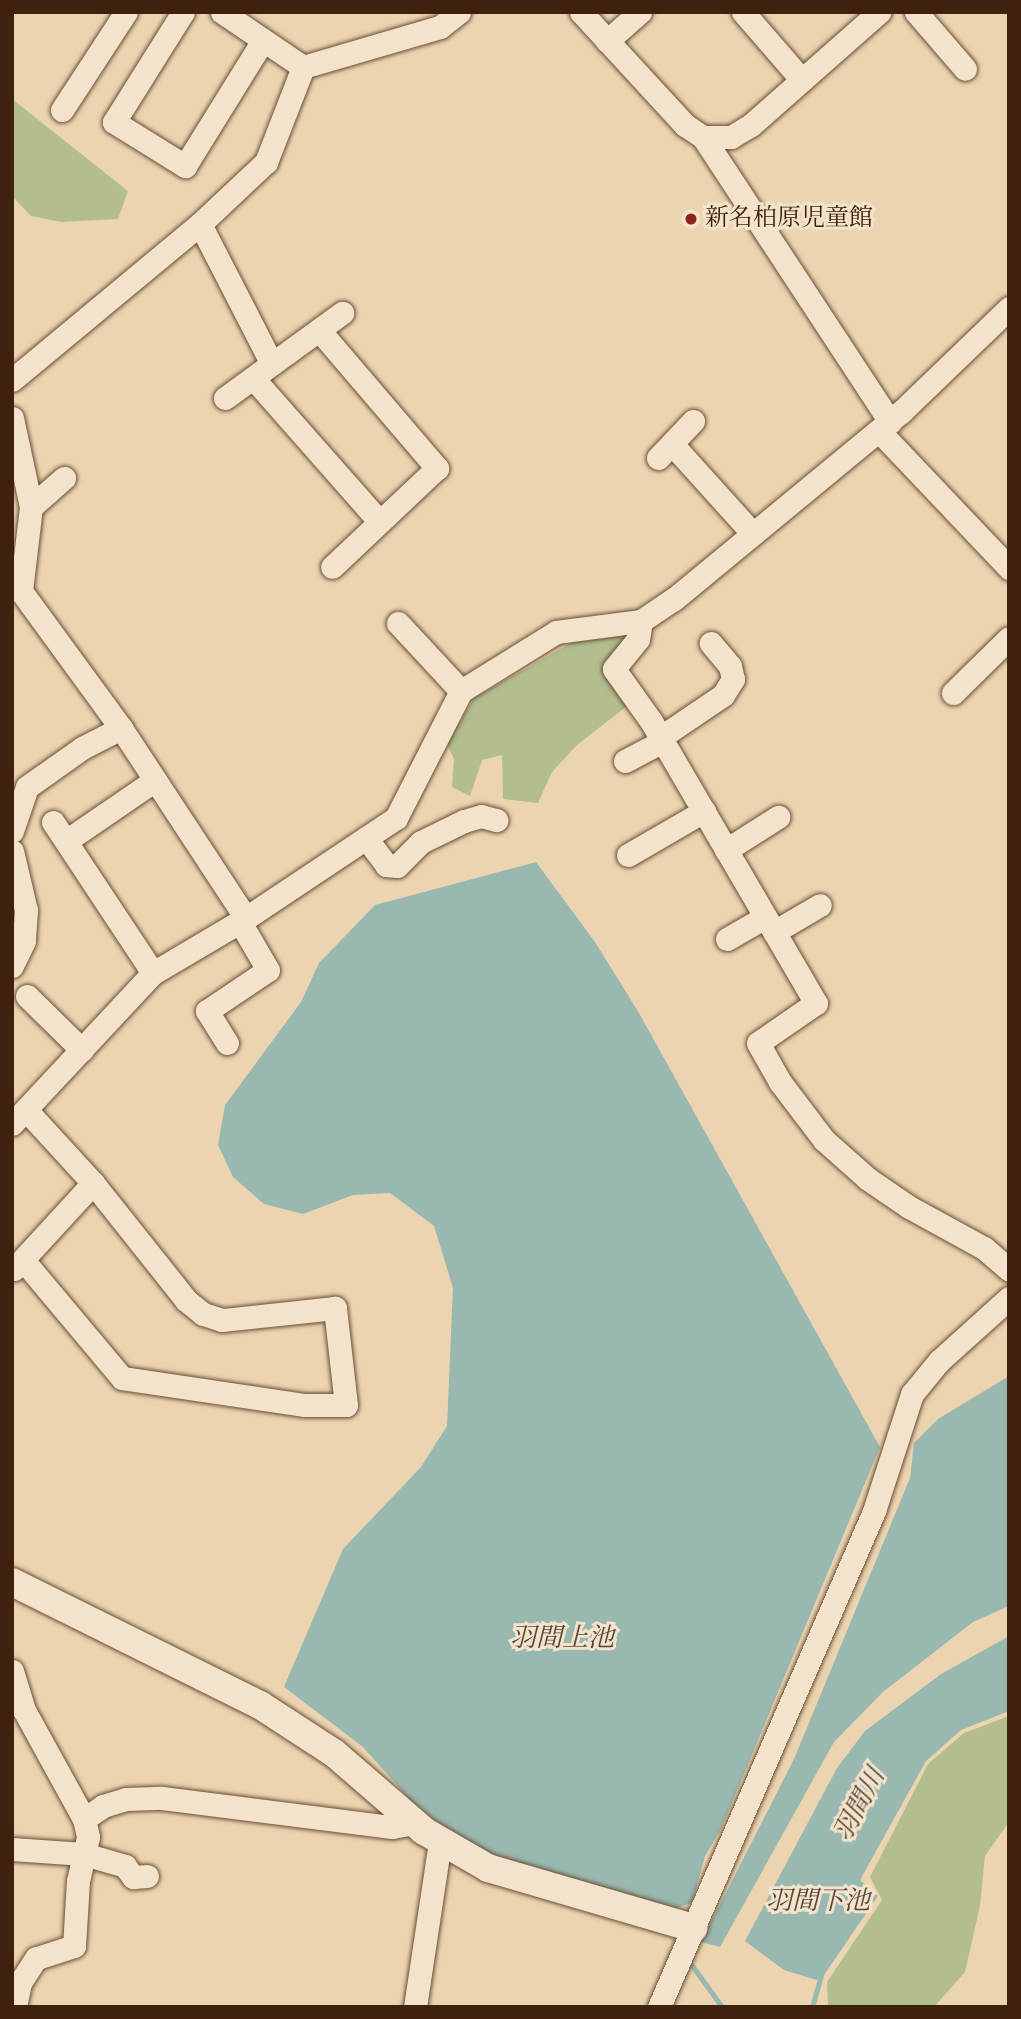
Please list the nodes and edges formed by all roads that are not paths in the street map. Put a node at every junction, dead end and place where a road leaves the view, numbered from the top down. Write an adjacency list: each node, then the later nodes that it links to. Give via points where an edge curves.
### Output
1 (126, 12): 15 (street)
2 (183, 12): 10 (street, via 114,122 185,166)
3 (222, 12): 10 (street)
4 (459, 12): 12 (street, via 440,27)
5 (581, 12): 11 (street)
6 (640, 12): 11 (street)
7 (743, 12): 14 (street)
8 (879, 12): 14 (street)
9 (915, 12): 13 (street)
10 (263, 40): 12 (street)
11 (607, 41): 16 (street, via 685,125)
12 (303, 67): 17 (street, via 265,162)
13 (965, 69)
14 (802, 80): 16 (street, via 751,125 730,137)
15 (62, 110)
16 (703, 137): 27 (street)
17 (200, 224): 21 (street); 23 (street)
18 (1009, 308): 27 (street)
19 (342, 313): 20 (street)
20 (319, 330): 21 (street); 30 (street, via 437,468)
21 (272, 364): 22 (street)
22 (253, 377): 24 (street); 30 (street)
23 (12, 380)
24 (225, 398)
25 (12, 418): 29 (street)
26 (693, 421): 31 (street, via 665,451)
27 (884, 427): 31 (street); 34 (street)
28 (65, 478): 29 (street)
29 (31, 507): 32 (street)
30 (378, 520): 33 (street)
31 (753, 534): 35 (street)
32 (19, 567): 41 (street, via 21,591)
33 (332, 567)
34 (1009, 568)
35 (641, 621): 39 (street, via 556,632); 42 (street, via 638,639 614,669)
36 (398, 623): 39 (street)
37 (1009, 638): 40 (street)
38 (711, 643): 42 (street, via 730,666 733,679 723,695)
39 (461, 691): 50 (street, via 396,818)
40 (953, 692)
41 (121, 728): 44 (street); 45 (street)
42 (662, 739): 43 (street); 46 (street)
43 (625, 761)
44 (155, 780): 56 (street); 60 (street, via 60,832)
45 (20, 785): 49 (street)
46 (704, 811): 51 (street); 53 (street)
47 (778, 817): 51 (street)
48 (496, 820): 50 (street, via 481,816 464,821 421,842 397,866 386,865)
49 (12, 831)
50 (366, 838): 56 (street)
51 (726, 850): 57 (street)
52 (12, 851): 54 (street)
53 (628, 855)
54 (15, 891): 59 (street, via 26,910 24,941)
55 (820, 905): 57 (street)
56 (243, 920): 60 (street); 62 (street, via 268,970 207,1011)
57 (770, 925): 58 (street); 67 (street, via 816,1003 758,1042 780,1083 824,1140 868,1180 984,1248)
58 (727, 939)
59 (12, 966)
60 (153, 973): 63 (street)
61 (27, 996): 63 (street)
62 (227, 1043)
63 (82, 1050): 64 (street)
64 (19, 1117): 65 (street)
65 (93, 1182): 66 (street); 66 (street, via 186,1300 203,1314 222,1320 335,1308 346,1405 305,1405 122,1378)
66 (18, 1266)
67 (1009, 1270)
68 (1009, 1298): 78 (street, via 939,1361 912,1394 874,1511)
69 (12, 1582): 73 (street, via 260,1705 334,1754)
70 (12, 1671): 71 (street)
71 (18, 1710): 72 (street)
72 (84, 1819): 73 (street, via 114,1802 162,1798 392,1827); 76 (street, via 88,1837)
73 (415, 1823): 74 (street)
74 (440, 1842): 78 (street, via 524,1882); 80 (street)
75 (12, 1849): 76 (street)
76 (84, 1854): 77 (street, via 125,1866 133,1877); 79 (street, via 75,1901 74,1946 36,1958 20,1983)
77 (147, 1876)
78 (693, 1928): 81 (street)
79 (15, 2007)
80 (415, 2007)
81 (659, 2007)

